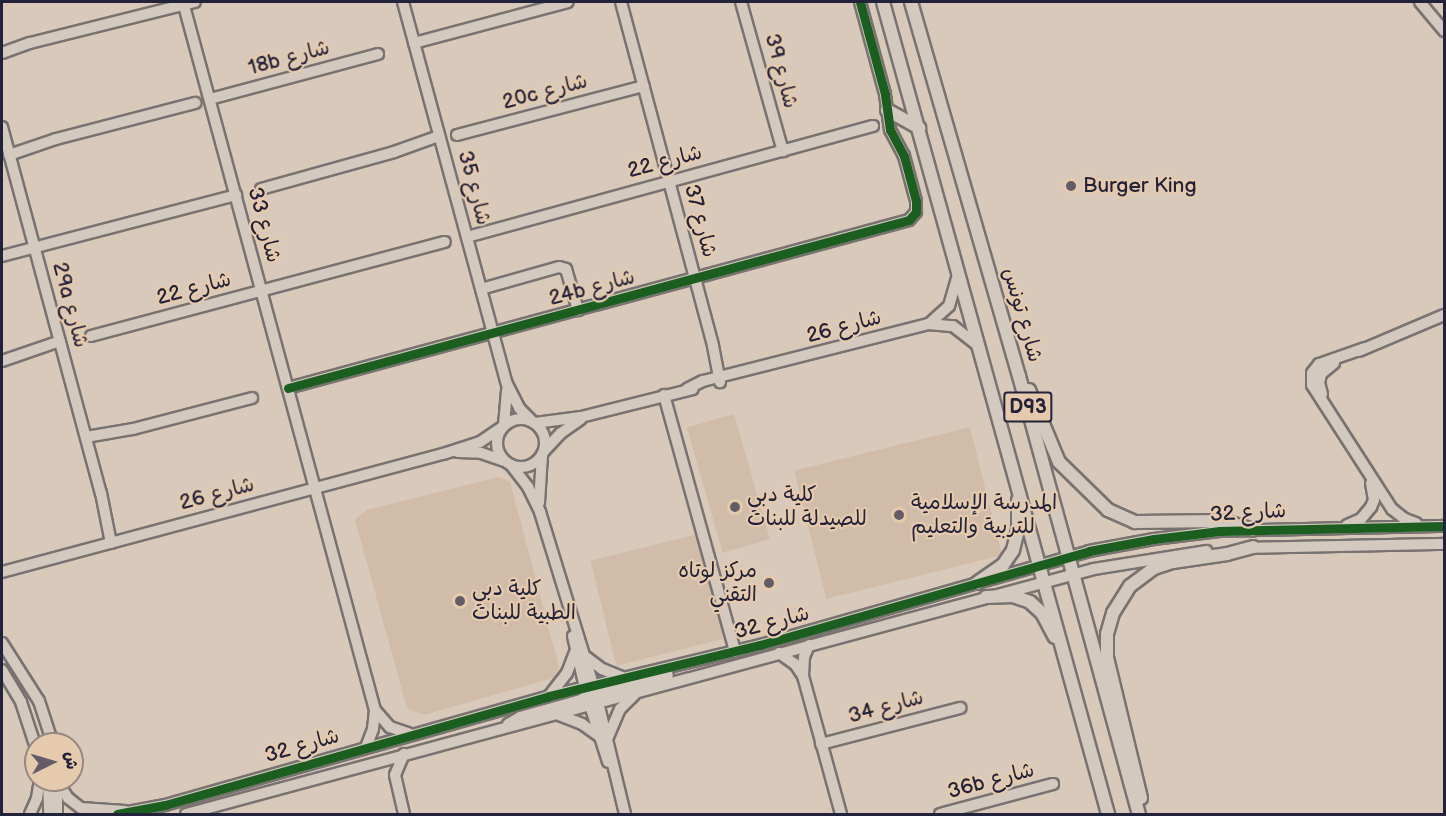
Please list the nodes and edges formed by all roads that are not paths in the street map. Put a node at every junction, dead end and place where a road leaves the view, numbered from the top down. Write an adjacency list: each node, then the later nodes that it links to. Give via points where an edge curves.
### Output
1 (195, 2): 10 (street)
2 (404, 2): 12 (street, شارع 35)
3 (568, 2): 12 (street)
4 (621, 2): 17 (street, شارع 37)
5 (741, 2): 29 (street, شارع 39)
6 (860, 2): 20 (street)
7 (883, 2): 24 (main road, D93)
8 (911, 2): 50 (main road, شارع تونس / D93)
9 (1420, 2): 11 (street)
10 (181, 3): 13 (street); 18 (street, شارع 33)
11 (1444, 31)
12 (414, 42): 27 (street, شارع 35)
13 (30, 43): 14 (street); 15 (street)
14 (2, 47)
15 (2, 54)
16 (378, 54): 18 (street, 18b شارع)
17 (644, 86): 26 (street, 20c شارع); 30 (street, شارع 37)
18 (210, 99): 32 (street, شارع 33)
19 (195, 103): 28 (street)
20 (887, 110): 21 (main road); 25 (street)
21 (898, 117): 24 (main road); 25 (street)
22 (873, 126): 29 (street, شارع 22)
23 (2, 127): 28 (street, 29a شارع)
24 (918, 128): 38 (main road, D93)
25 (890, 130): 39 (street, 24b شارع, via 903,156 916,201 916,212 906,221)
26 (456, 135)
27 (440, 139): 31 (street); 33 (street, شارع 35)
28 (8, 151): 35 (street, 29a شارع)
29 (783, 151): 30 (street, شارع 22)
30 (669, 181): 33 (street, شارع 22); 39 (street, شارع 37)
31 (261, 189)
32 (236, 195): 35 (street); 41 (street, شارع 33)
33 (467, 237): 40 (street, شارع 35)
34 (445, 242): 41 (street, شارع 22)
35 (35, 249): 36 (street); 37 (street); 47 (street, 29a شارع)
36 (2, 256)
37 (2, 261)
38 (958, 271): 44 (street, شارع 26, via 949,306); 48 (main road, D93)
39 (695, 279): 42 (street, 24b شارع); 51 (street, شارع 37)
40 (481, 289): 42 (street, via 566,268); 45 (street, شارع 35)
41 (262, 292): 46 (street, شارع 22); 53 (street, شارع 33)
42 (578, 310): 45 (street, 24b شارع)
43 (1444, 315): 63 (street, via 1323,370 1319,383 1326,404)
44 (928, 324): 48 (street, شارع 26, via 953,326); 51 (street, شارع 26)
45 (493, 333): 52 (street, شارع 35); 53 (street, 24b شارع)
46 (92, 336)
47 (61, 345): 49 (street); 59 (street, 29a شارع)
48 (980, 346): 64 (main road, D93)
49 (6, 360)
50 (1019, 376): 70 (main road, via 1032,395 1059,462 1108,510 1135,522 1224,521); 74 (main road, شارع تونس / D93)
51 (723, 379): 54 (street, شارع 26)
52 (507, 384): 57 (street, شارع 35, via 514,401); 58 (street, شارع 35)
53 (288, 388): 65 (street, شارع 33)
54 (664, 395): 56 (street, شارع 26); 85 (street)
55 (252, 398): 59 (street)
56 (592, 414): 57 (street, شارع 26); 61 (street, شارع 26, via 566,429)
57 (534, 422): 58 (street, via 518,418); 61 (street, via 544,435)
58 (503, 426): 60 (street, شارع 26, via 480,442); 62 (street, via 496,441 500,455)
59 (87, 441): 71 (street, 29a شارع)
60 (443, 453): 62 (street, شارع 26, via 481,453); 65 (street, شارع 26)
61 (543, 453): 62 (street, via 525,467); 66 (street, via 538,483)
62 (508, 463): 66 (street, via 528,487)
63 (1367, 471): 67 (street, via 1398,515); 69 (street, via 1373,492 1371,507 1361,519)
64 (1017, 481): 75 (main road, D93); 79 (main road, via 1018,530 1013,550 1003,565)
65 (315, 488): 71 (street, شارع 26); 97 (street, شارع 33)
66 (540, 512): 81 (street)
67 (1431, 526): 68 (street, شارع 32); 69 (street, شارع 32)
68 (1444, 526)
69 (1339, 527): 70 (street, شارع 32)
70 (1252, 530): 74 (street, شارع 32, via 1154,538)
71 (114, 542): 76 (street, شارع 26)
72 (1444, 544): 73 (street, شارع 32)
73 (1253, 547): 77 (street, شارع 32, via 1157,558); 129 (main road, via 1154,568 1130,586 1113,613 1107,634 1107,657 1138,779)
74 (1068, 556): 75 (street, شارع 32); 77 (main road, شارع تونس / D93)
75 (1041, 564): 78 (main road, D93); 79 (street, شارع 32)
76 (2, 572)
77 (1073, 575): 78 (street, شارع 32); 129 (main road, شارع تونس / D93)
78 (1046, 582): 80 (street, شارع 32); 89 (main road, D93)
79 (977, 583): 85 (street, شارع 32)
80 (986, 597): 83 (street, شارع 32); 89 (main road, via 1013,596 1037,607)
81 (571, 615): 84 (street); 87 (street)
82 (2, 643): 101 (street, via 39,702)
83 (809, 645): 86 (street, شارع 32); 91 (street)
84 (576, 648): 94 (street, via 567,673); 95 (street)
85 (735, 651): 88 (street, شارع 32)
86 (779, 653): 91 (street, via 795,664); 93 (street, شارع 32)
87 (586, 657): 92 (street, via 602,669); 95 (street)
88 (700, 660): 92 (street, شارع 32); 95 (street, via 688,669)
89 (1066, 661): 128 (main road, D93)
90 (2, 670): 100 (street)
91 (803, 676): 104 (street)
92 (625, 677): 95 (street, شارع 32)
93 (637, 693): 95 (street, شارع 32); 103 (street, via 620,709)
94 (549, 696): 95 (street, شارع 32); 102 (street, شارع 32)
95 (592, 696): 98 (street, شارع 32); 99 (street, via 516,718); 103 (street)
96 (960, 708): 104 (street, شارع 34)
97 (375, 710): 102 (street, via 390,727); 105 (street, شارع 33)
98 (559, 715): 99 (street, شارع 32); 103 (street)
99 (504, 728): 106 (street, شارع 32)
100 (32, 730)
101 (49, 732)
102 (410, 734): 105 (street, شارع 32)
103 (603, 736): 125 (street, via 606,759 612,767)
104 (821, 744): 126 (street)
105 (366, 747): 115 (street, شارع 32)
106 (404, 754): 107 (street, شارع 32); 108 (street, via 396,768)
107 (373, 762): 108 (street); 123 (street, شارع 32)
108 (395, 783): 124 (street)
109 (1053, 784): 127 (street, 36b شارع)
110 (38, 792): 117 (street)
111 (40, 792): 118 (street)
112 (48, 792): 119 (street)
113 (57, 792): 120 (street)
114 (64, 792): 116 (street, via 81,808)
115 (165, 805): 116 (street, شارع 32); 122 (street)
116 (132, 811): 121 (street, شارع 32)
117 (30, 814)
118 (40, 814)
119 (49, 814)
120 (57, 814)
121 (117, 814)
122 (144, 814)
123 (186, 814)
124 (404, 814)
125 (625, 814)
126 (841, 814)
127 (940, 814)
128 (1108, 814)
129 (1140, 814)

